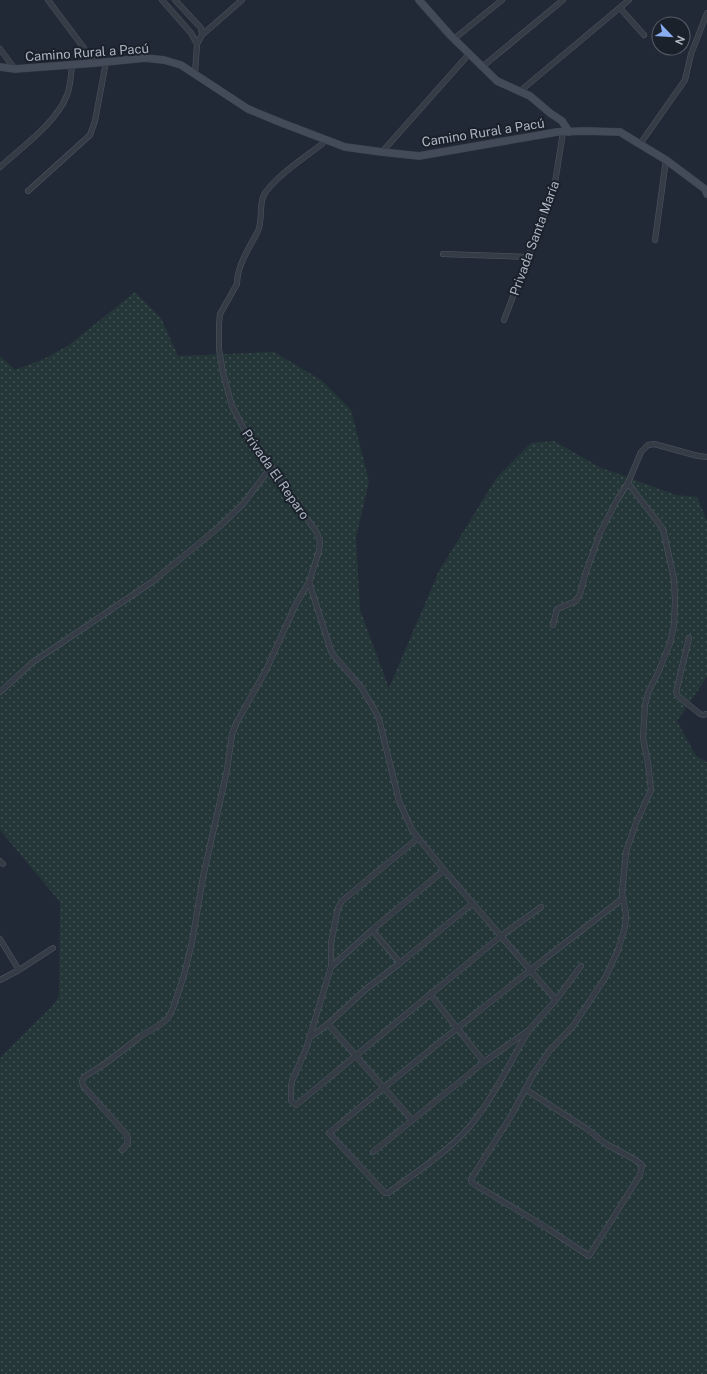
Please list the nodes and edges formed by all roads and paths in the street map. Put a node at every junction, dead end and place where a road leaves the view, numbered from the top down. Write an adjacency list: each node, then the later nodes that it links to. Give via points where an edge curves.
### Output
1 (48, 0): 19 (street)
2 (162, 0): 15 (street, via 191,33)
3 (175, 0): 12 (street, via 201,28)
4 (242, 0): 12 (street)
5 (420, 0): 14 (street)
6 (502, 0): 14 (street)
7 (563, 0): 22 (street)
8 (630, 0): 9 (street)
9 (620, 8): 13 (street); 25 (street)
10 (707, 13): 11 (street)
11 (706, 22): 28 (street, via 691,54 685,80)
12 (202, 35): 15 (street)
13 (644, 35)
14 (452, 37): 17 (street)
15 (197, 44): 24 (street)
16 (0, 49): 23 (street)
17 (469, 54): 22 (street); 29 (street)
18 (106, 62): 19 (street, Camino Rural a Pacú); 24 (street, Camino Rural a Pacú, via 145,58 164,60 181,65); 33 (street, via 90,135)
19 (95, 63): 20 (street, Camino Rural a Pacú)
20 (72, 64): 23 (street, Camino Rural a Pacú); 31 (street, via 71,82 56,116)
21 (0, 67): 23 (street, Camino Rural a Pacú)
22 (482, 68): 25 (street, via 497,81)
23 (15, 69)
24 (195, 74): 27 (street, Camino Rural a Pacú, via 248,109)
25 (520, 92): 26 (street, via 530,96 562,121)
26 (566, 132): 28 (street, Camino Rural a Pacú, via 620,132); 29 (street, Camino Rural a Pacú, via 419,156); 36 (street, Privada Santa María, via 554,189)
27 (325, 140): 29 (street, Camino Rural a Pacú, via 346,147); 39 (street, Privada El Reparo, via 274,182 262,198 258,231 245,255 236,284 220,314 219,349 232,406 247,435)
28 (640, 144): 30 (street, Camino Rural a Pacú)
29 (382, 152)
30 (666, 160): 32 (street, Camino Rural a Pacú); 34 (street)
31 (0, 167)
32 (706, 190)
33 (28, 191)
34 (655, 240)
35 (443, 254): 36 (street)
36 (528, 257): 37 (street, Privada Santa María)
37 (504, 320)
38 (707, 457): 40 (street, via 654,444 648,445 641,452)
39 (271, 467): 41 (street, Privada El Reparo, via 320,541 320,551); 44 (street, via 243,504 152,582 33,662)
40 (628, 484): 42 (street, via 600,533 576,602 557,609); 48 (street, via 663,529 674,579 675,601 674,626 669,647 645,705 642,738 651,790 629,840)
41 (309, 582): 46 (street, via 331,651 361,687 379,719 399,801 407,821); 72 (street, Privada El Reparo, via 232,734 192,942 173,1008 165,1021 82,1081 83,1086 127,1135 128,1143)
42 (553, 625)
43 (689, 638): 45 (street, via 676,692 700,714)
44 (0, 692)
45 (707, 714)
46 (418, 838): 47 (street); 57 (street, via 342,901 338,908 331,943)
47 (444, 870): 49 (street); 51 (street)
48 (622, 899): 59 (street); 70 (street, via 626,915 625,927 610,971 573,1026 550,1050)
49 (473, 903): 52 (street); 55 (street)
50 (541, 906): 52 (street)
51 (372, 930): 55 (street); 57 (street)
52 (501, 936): 59 (street); 61 (street)
53 (0, 939): 58 (street)
54 (53, 948): 58 (street)
55 (400, 963): 63 (street, via 366,989)
56 (581, 966): 62 (street)
57 (330, 967): 66 (street)
58 (19, 970): 60 (street)
59 (530, 970): 62 (street); 64 (street)
60 (0, 980)
61 (430, 994): 64 (street); 67 (street)
62 (556, 1000): 65 (street)
63 (328, 1024): 66 (street); 67 (street)
64 (456, 1029): 68 (street); 69 (street)
65 (529, 1030): 68 (street); 69 (street, via 489,1101 470,1126 450,1145 388,1193 385,1193 329,1133)
66 (309, 1038): 67 (street, via 291,1087 291,1101 296,1105)
67 (355, 1056): 69 (street)
68 (484, 1062): 71 (street)
69 (383, 1088): 71 (street)
70 (525, 1089): 70 (street, via 471,1179 472,1183 589,1256 640,1175 642,1166)
71 (412, 1120): 73 (street)
72 (122, 1150)
73 (373, 1152)

